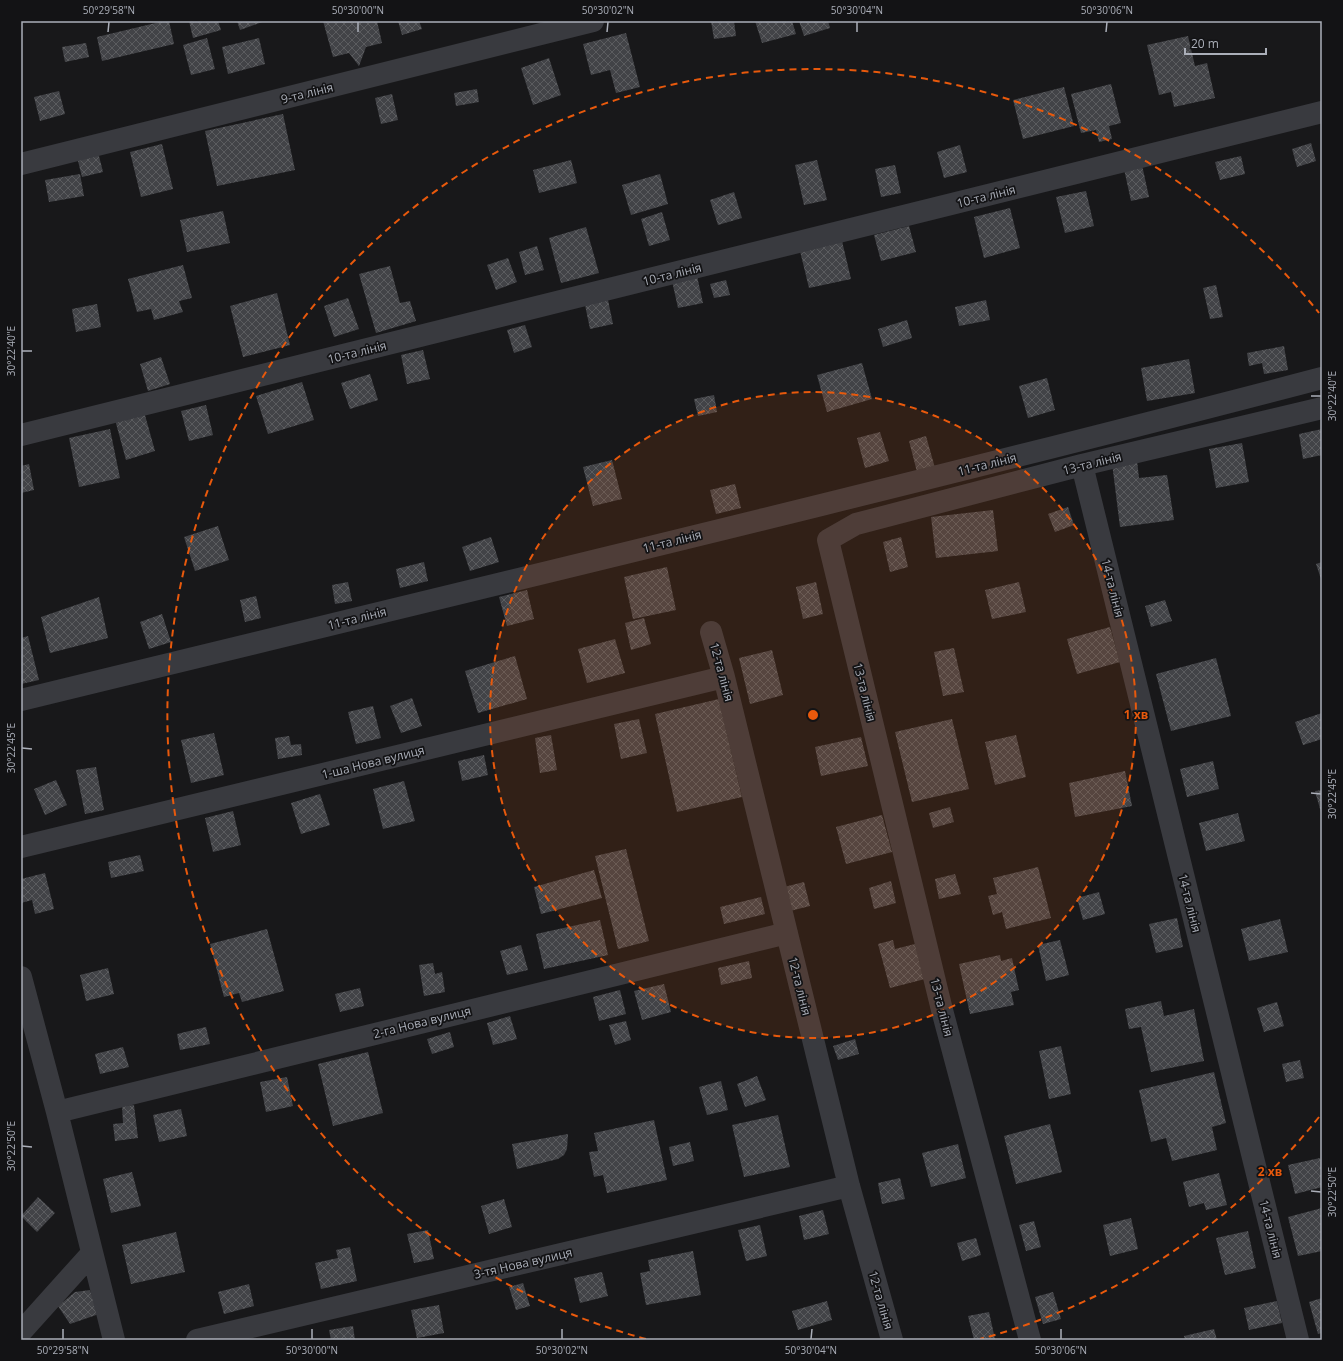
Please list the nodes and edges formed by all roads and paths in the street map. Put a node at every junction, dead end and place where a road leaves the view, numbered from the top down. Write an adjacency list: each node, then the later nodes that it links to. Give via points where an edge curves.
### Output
1 (593, 21): 3 (street, 9-та лінія)
2 (1322, 112): 6 (street, 10-та лінія)
3 (21, 164)
4 (1322, 378): 10 (street, 11-та лінія, via 1077,442)
5 (1322, 408): 7 (street, 13-та лінія)
6 (21, 435)
7 (1082, 465): 21 (street, 13-та лінія, via 856,524 828,540 942,1010); 22 (street, 14-та лінія)
8 (711, 632): 9 (street, 12-та лінія)
9 (724, 677): 11 (street, 1-ша Нова вулиця); 12 (street, 12-та лінія)
10 (21, 700)
11 (21, 847)
12 (787, 932): 14 (street, 2-га Нова вулиця); 15 (street, 12-та лінія)
13 (21, 977): 14 (street)
14 (57, 1112): 16 (street)
15 (849, 1186): 19 (street, 3-тя Нова вулиця); 20 (street, 12-та лінія)
16 (92, 1253): 17 (street); 18 (street)
17 (21, 1332)
18 (114, 1340)
19 (197, 1340)
20 (892, 1340)
21 (1030, 1340)
22 (1298, 1340)

